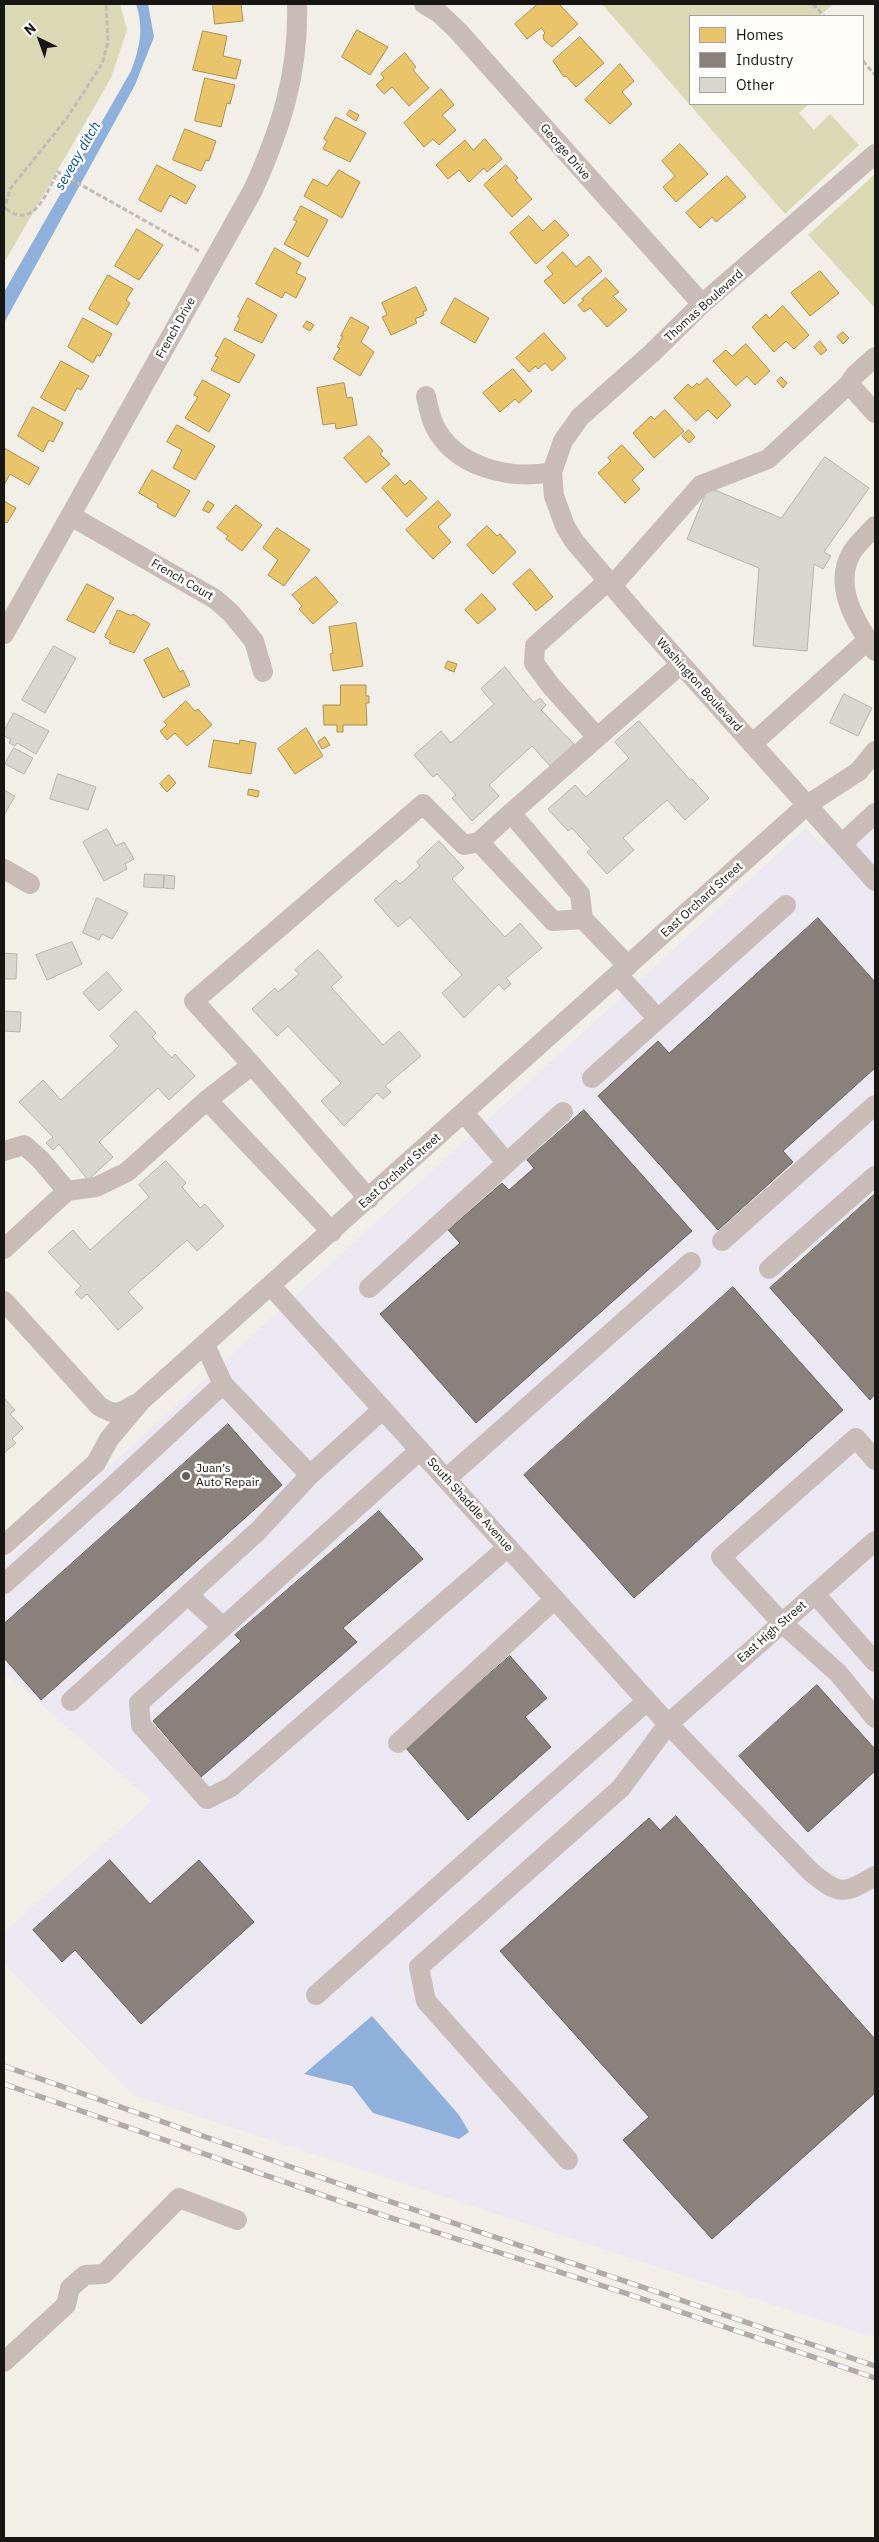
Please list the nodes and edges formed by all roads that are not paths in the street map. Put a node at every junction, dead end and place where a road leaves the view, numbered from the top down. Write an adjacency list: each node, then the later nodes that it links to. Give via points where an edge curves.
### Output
1 (297, 4): 10 (street, French Drive, via 294,64 287,104 274,145 253,190)
2 (424, 4): 4 (street, George Drive, via 458,31)
3 (875, 154): 4 (street, Thomas Boulevard)
4 (702, 304): 9 (street, Thomas Boulevard, via 580,417 563,441)
5 (875, 356): 6 (street)
6 (849, 384): 8 (street); 12 (street, via 768,459 701,485)
7 (426, 396): 9 (street, via 435,428 454,450 476,465 502,473 536,476)
8 (875, 413)
9 (552, 472): 12 (street, Washington Boulevard, via 554,496 566,526 574,541)
10 (71, 516): 13 (street, French Drive); 16 (street, French Court, via 215,599 254,641)
11 (875, 526): 14 (street, via 852,552 843,587 852,612)
12 (610, 583): 15 (street, Washington Boulevard); 17 (street, via 535,646 534,662 550,686)
13 (4, 634)
14 (871, 646): 18 (street)
15 (681, 664): 17 (street); 18 (street, Washington Boulevard)
16 (263, 672)
17 (597, 737): 21 (street)
18 (752, 744): 20 (street, Washington Boulevard)
19 (875, 751): 20 (street, East Orchard Street, via 859,771)
20 (807, 805): 24 (street, Washington Boulevard); 30 (street, East Orchard Street)
21 (511, 813): 23 (street); 29 (street, via 580,894)
22 (875, 813): 24 (street)
23 (478, 842): 29 (street, via 553,921); 32 (street, via 464,845 423,804 194,1001)
24 (842, 844): 26 (street, Washington Boulevard)
25 (4, 869): 27 (street)
26 (873, 875)
27 (30, 884)
28 (786, 905): 31 (street)
29 (583, 919): 30 (street)
30 (623, 971): 31 (street); 37 (street, East Orchard Street)
31 (658, 1018): 33 (street)
32 (252, 1065): 34 (street); 42 (street)
33 (592, 1078)
34 (207, 1100): 41 (street, via 127,1172 96,1187); 43 (street)
35 (875, 1105): 44 (street)
36 (563, 1112): 39 (street)
37 (464, 1113): 39 (street); 42 (street, East Orchard Street)
38 (4, 1151): 41 (street, via 24,1145)
39 (507, 1163): 49 (street)
40 (875, 1176): 47 (street)
41 (67, 1191): 45 (street)
42 (369, 1199): 43 (street, East Orchard Street)
43 (332, 1232): 48 (street, East Orchard Street)
44 (722, 1242)
45 (4, 1249)
46 (691, 1262): 58 (street)
47 (770, 1269)
48 (271, 1286): 51 (street, East Orchard Street); 54 (street, South Shaddle Avenue)
49 (369, 1288)
50 (4, 1301): 53 (street, via 99,1406 118,1414)
51 (204, 1345): 52 (street); 53 (street, East Orchard Street)
52 (224, 1384): 57 (street); 62 (street)
53 (141, 1401): 59 (street, East Orchard Street, via 109,1439 96,1463)
54 (383, 1409): 55 (street, South Shaddle Avenue); 57 (street)
55 (420, 1450): 58 (street, South Shaddle Avenue); 67 (street)
56 (875, 1460): 66 (street, via 856,1438 721,1557)
57 (310, 1475): 64 (street, via 258,1531)
58 (446, 1479): 61 (street, South Shaddle Avenue)
59 (8, 1534)
60 (875, 1541): 63 (street, East High Street)
61 (508, 1546): 65 (street, South Shaddle Avenue); 67 (street, via 231,1787 207,1799 142,1725 139,1703)
62 (4, 1584)
63 (814, 1594): 66 (street, East High Street); 68 (street)
64 (188, 1595): 67 (street); 69 (street)
65 (555, 1599): 70 (street, South Shaddle Avenue); 73 (street)
66 (782, 1623): 71 (street, via 838,1673); 72 (street, East High Street)
67 (223, 1627)
68 (875, 1662)
69 (71, 1701)
70 (647, 1701): 72 (street, South Shaddle Avenue); 75 (street)
71 (875, 1718)
72 (668, 1724): 74 (street, South Shaddle Avenue, via 830,1888 849,1891); 76 (street, East High Street, via 621,1788 419,1967 426,2001)
73 (398, 1743)
74 (875, 1876)
75 (316, 1995)
76 (568, 2160)
77 (237, 2220): 78 (street, via 179,2198 104,2274 85,2274 70,2288 66,2305)
78 (4, 2362)

